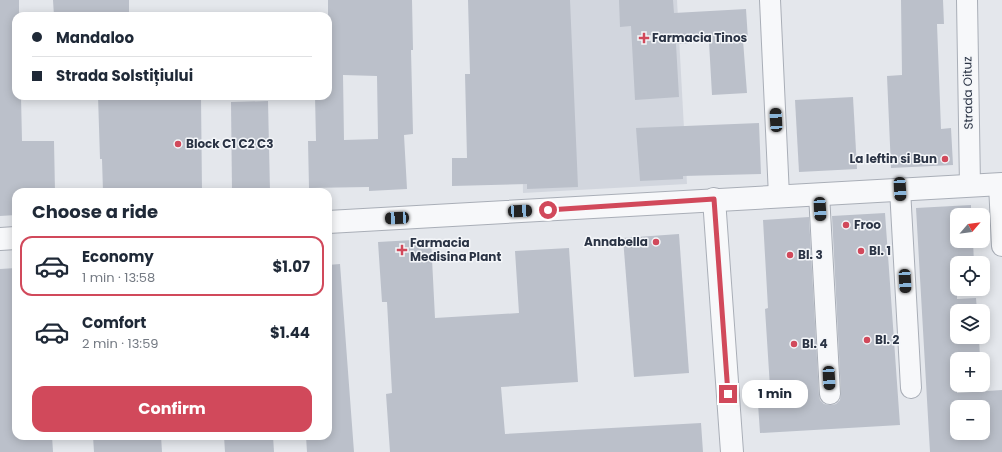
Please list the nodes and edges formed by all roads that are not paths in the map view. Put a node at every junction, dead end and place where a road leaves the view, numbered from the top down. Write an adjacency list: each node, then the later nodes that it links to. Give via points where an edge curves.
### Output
1 (770, 0): 7 (street)
2 (967, 0): 4 (street, Strada Oituz)
3 (1000, 184): 4 (street); 12 (street)
4 (970, 186): 5 (street)
5 (900, 189): 6 (street); 13 (street)
6 (819, 194): 7 (street); 14 (street)
7 (779, 196): 8 (street)
8 (714, 199): 9 (street); 15 (street)
9 (332, 222)
10 (12, 238): 11 (street)
11 (0, 239)
12 (1002, 246)
13 (911, 388)
14 (830, 394)
15 (732, 452)

